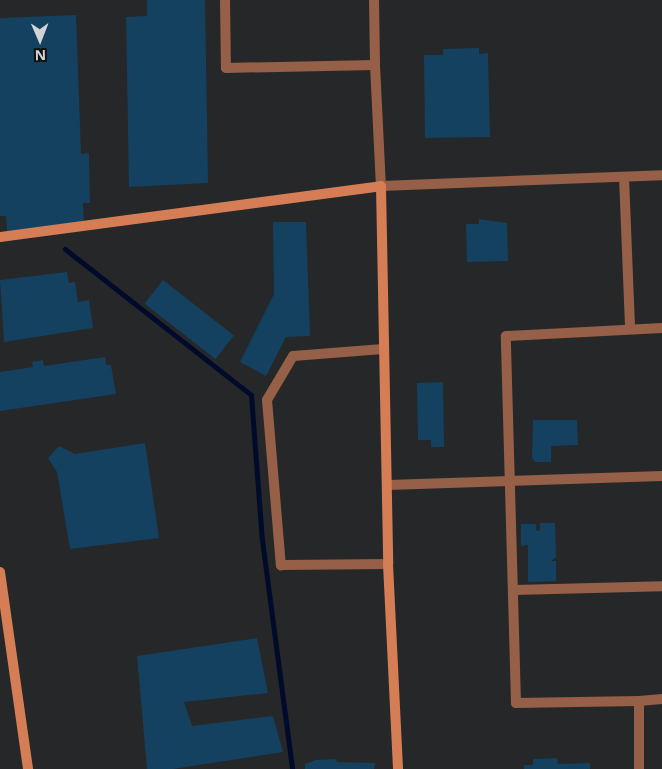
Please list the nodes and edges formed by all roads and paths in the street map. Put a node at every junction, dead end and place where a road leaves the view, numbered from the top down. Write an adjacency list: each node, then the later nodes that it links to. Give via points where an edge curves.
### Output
1 (225, 0): 3 (street, via 226,68)
2 (374, 0): 3 (street)
3 (375, 65): 6 (street)
4 (662, 176): 5 (street)
5 (624, 177): 6 (street); 9 (street)
6 (381, 186): 7 (street); 10 (street)
7 (0, 236)
8 (662, 328): 9 (street)
9 (630, 329): 12 (street, via 506,336)
10 (383, 349): 13 (street); 14 (street, via 293,356 267,400 281,565)
11 (662, 476): 12 (street)
12 (511, 481): 13 (street); 17 (street)
13 (388, 485): 14 (street)
14 (388, 564): 21 (street)
15 (0, 572): 20 (street)
16 (662, 586): 17 (street)
17 (514, 590): 19 (street, via 516,703)
18 (662, 699): 19 (street)
19 (638, 700): 22 (street)
20 (28, 769)
21 (398, 769)
22 (640, 769)

